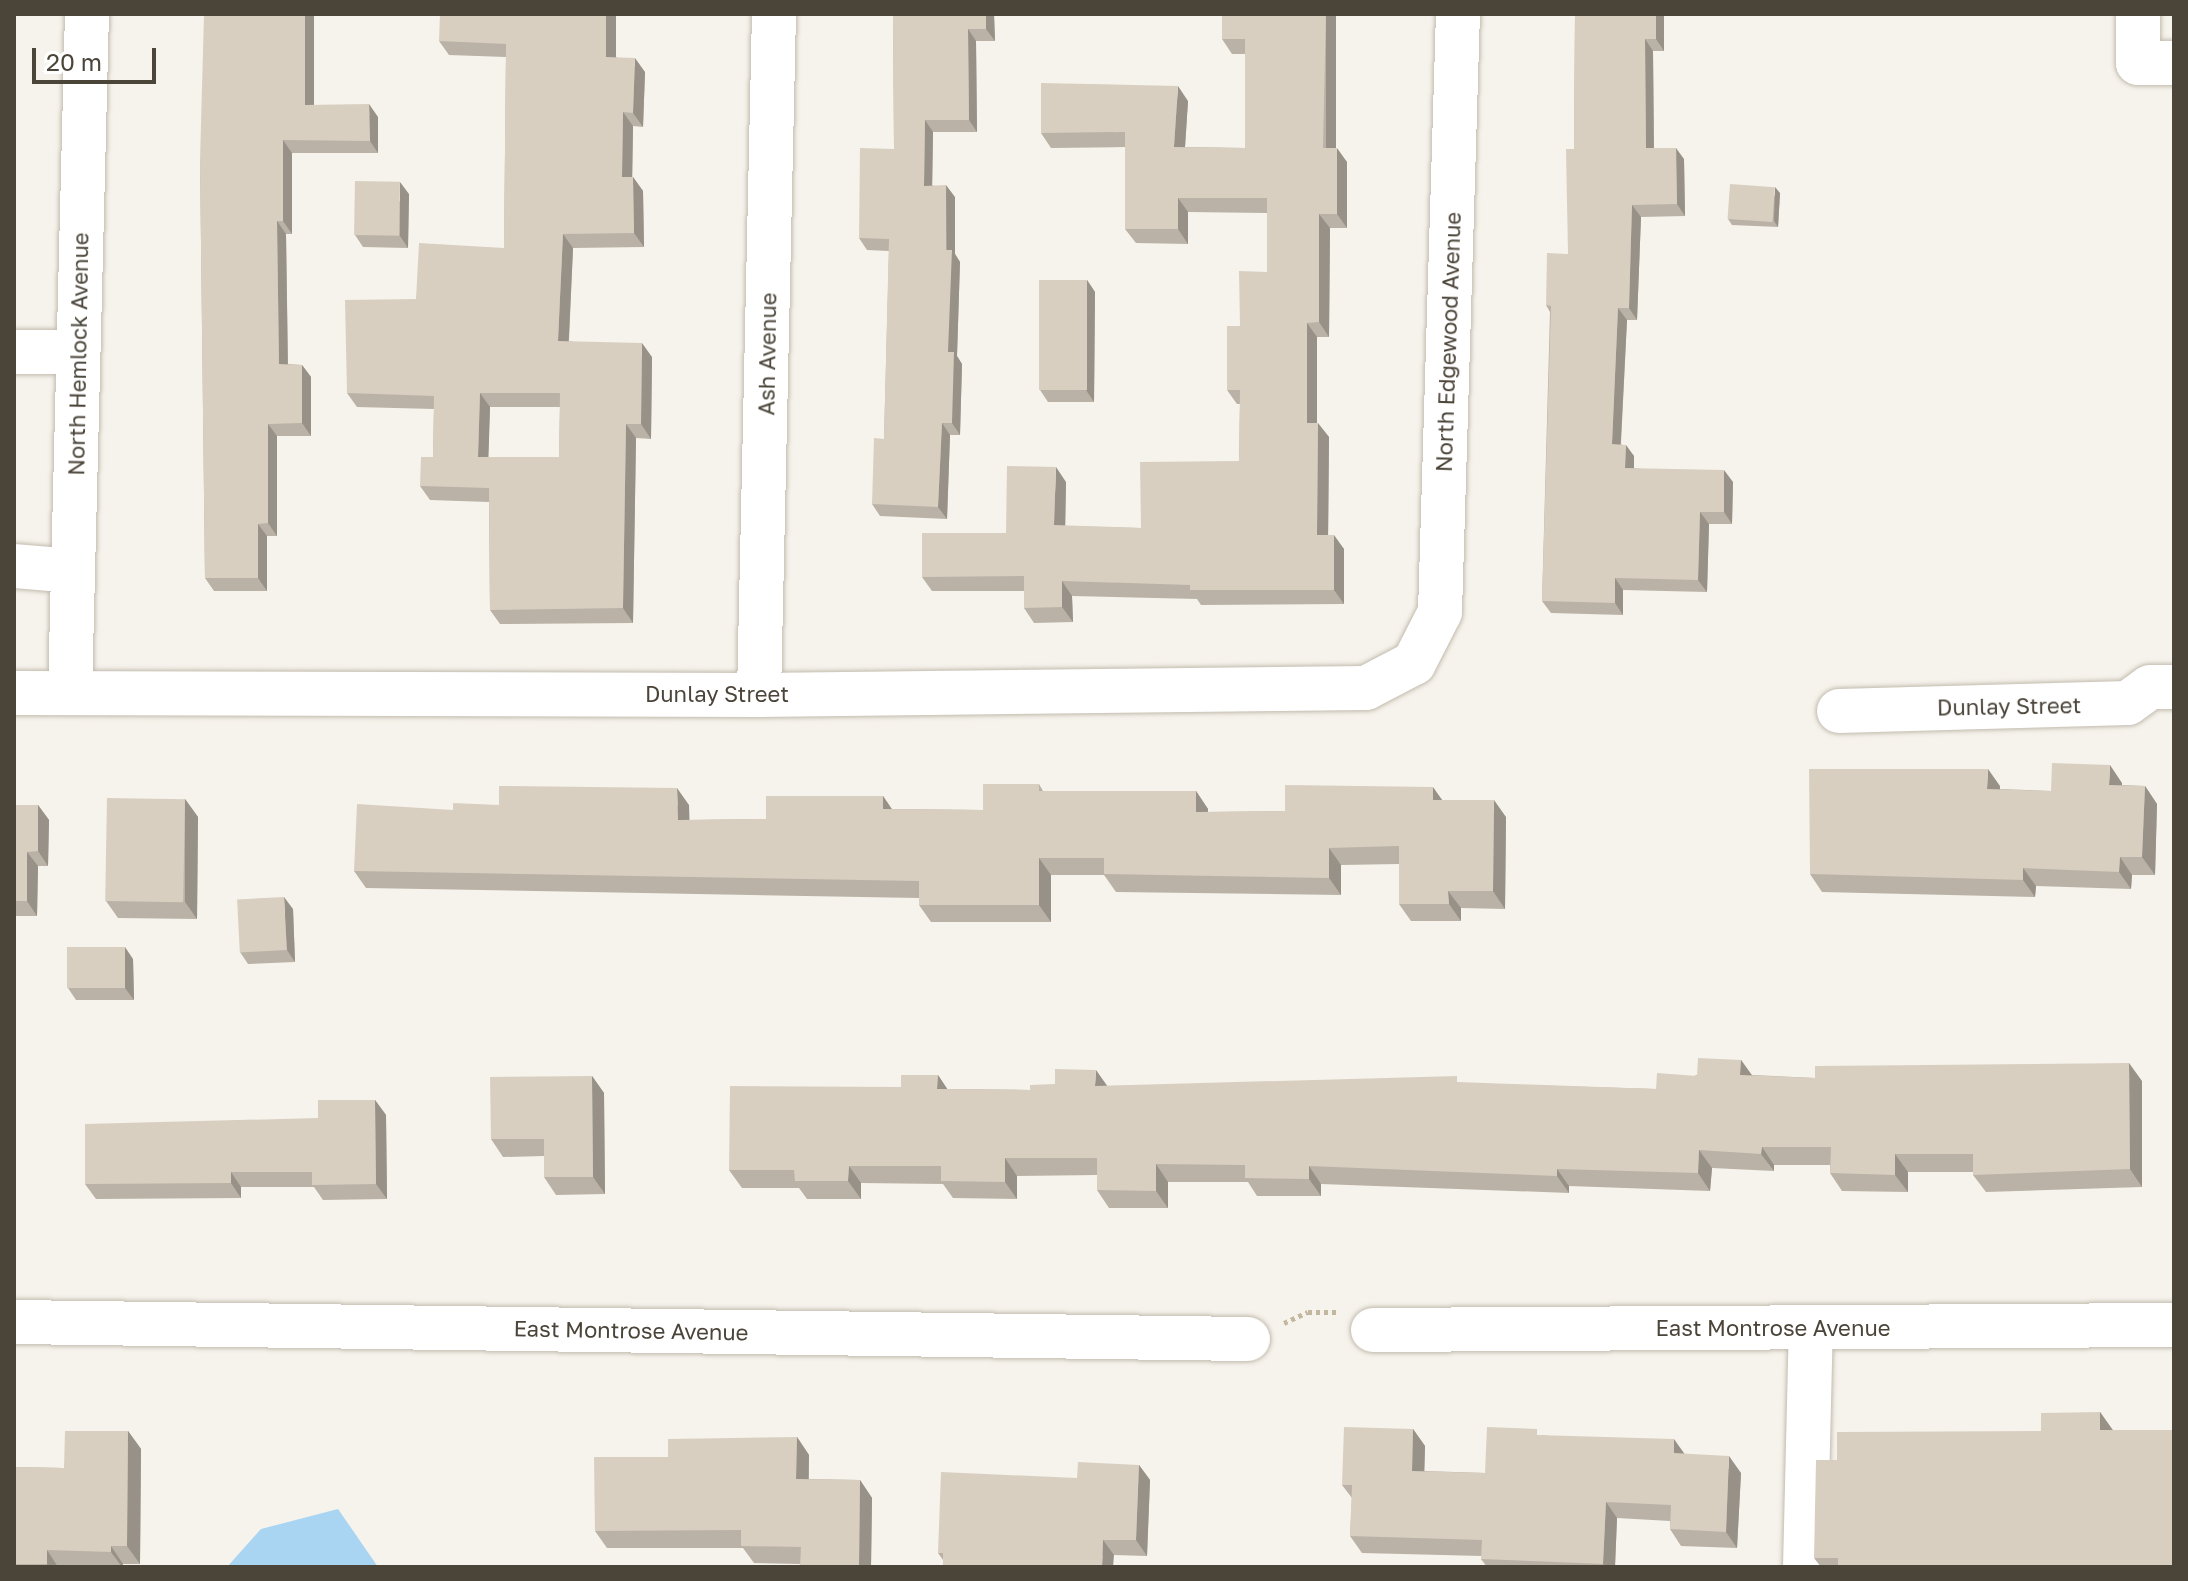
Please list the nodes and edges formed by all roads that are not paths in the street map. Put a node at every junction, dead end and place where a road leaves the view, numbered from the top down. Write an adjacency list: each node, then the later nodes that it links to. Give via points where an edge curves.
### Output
1 (87, 14): 7 (street, North Hemlock Avenue)
2 (774, 14): 14 (street, Ash Avenue)
3 (1458, 14): 10 (street, North Edgewood Avenue, via 1440,612)
4 (2138, 14): 5 (street, via 2138,63)
5 (2174, 63)
6 (14, 352): 7 (street)
7 (78, 352): 9 (street, North Hemlock Avenue)
8 (14, 566): 9 (street)
9 (73, 571): 13 (street, North Hemlock Avenue)
10 (1414, 663): 14 (street, Dunlay Street, via 1366,688)
11 (2174, 687): 15 (street, Dunlay Street, via 2150,687 2128,703)
12 (14, 693): 13 (street, Dunlay Street)
13 (70, 693): 14 (street, Dunlay Street)
14 (759, 695)
15 (1839, 711)
16 (14, 1322): 20 (street, East Montrose Avenue)
17 (2174, 1325): 18 (street, East Montrose Avenue)
18 (1811, 1328): 19 (street, East Montrose Avenue); 21 (street)
19 (1373, 1330)
20 (1248, 1339)
21 (1805, 1567)

